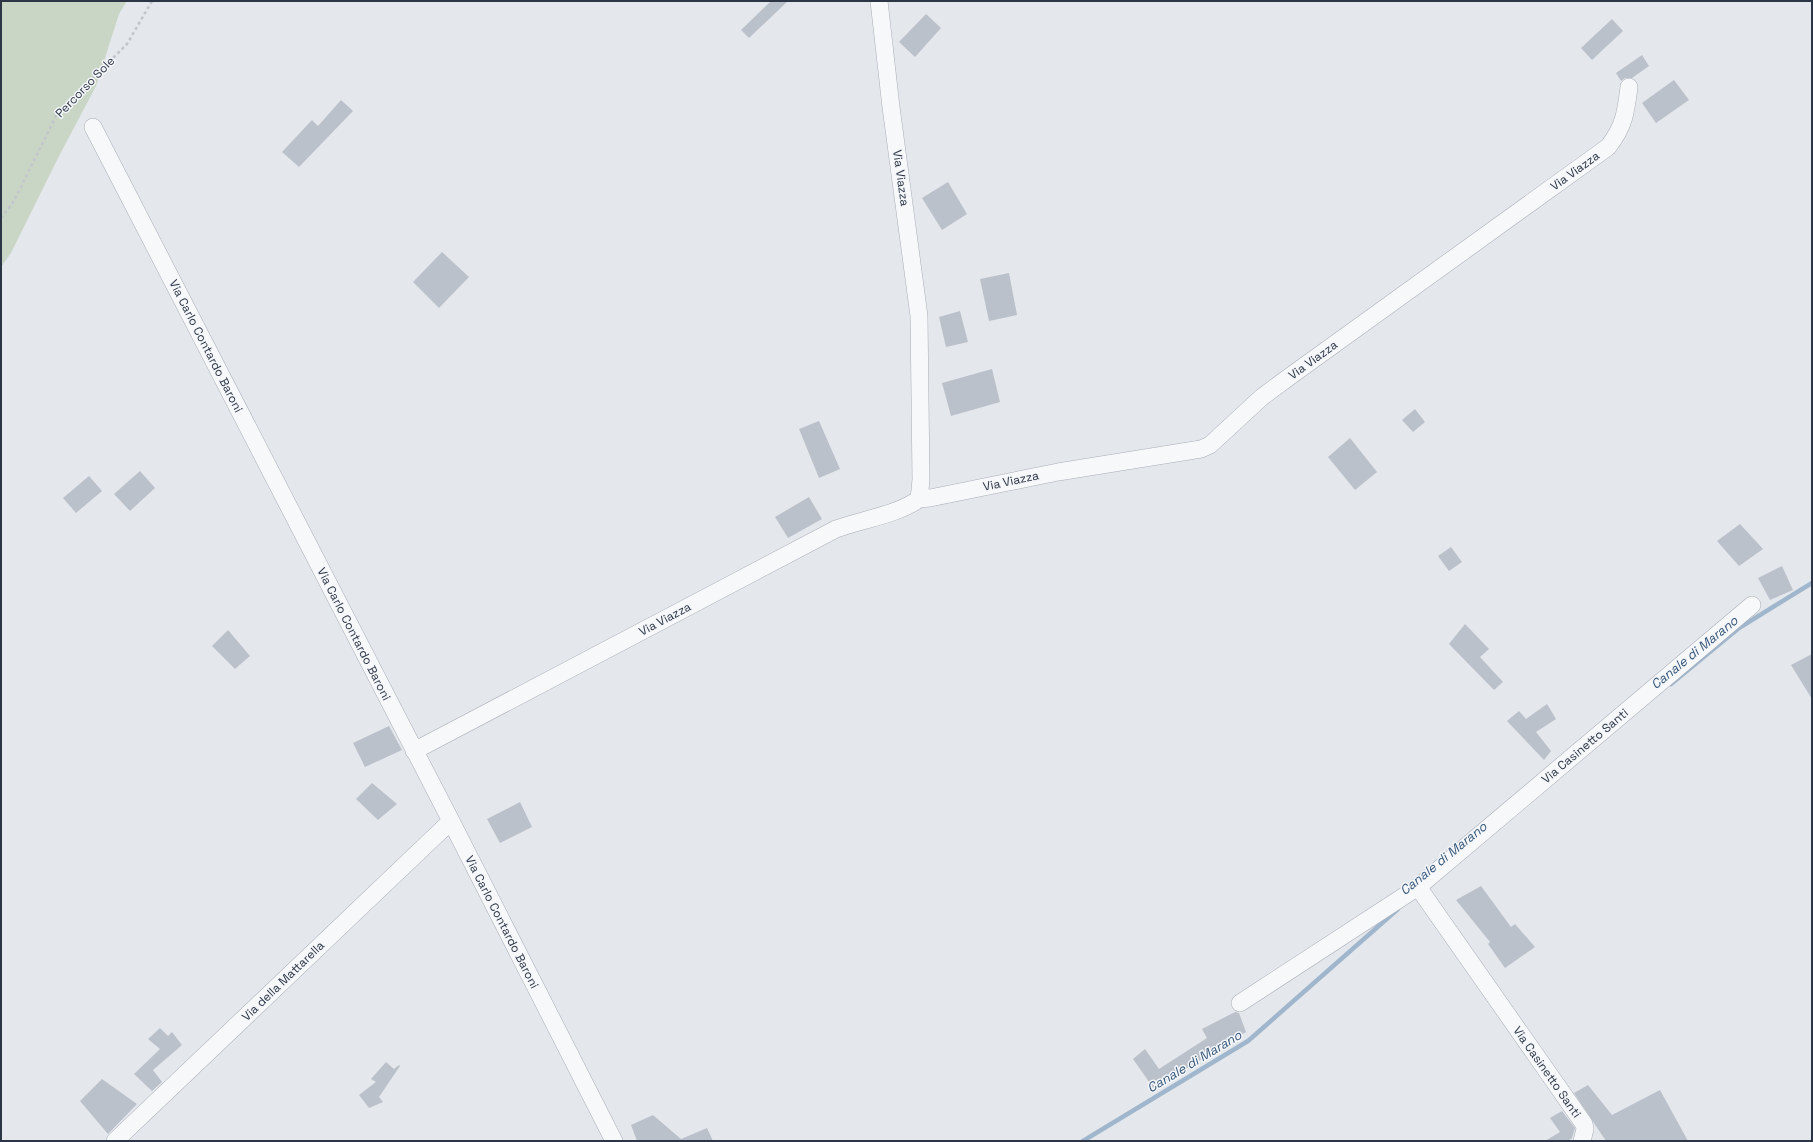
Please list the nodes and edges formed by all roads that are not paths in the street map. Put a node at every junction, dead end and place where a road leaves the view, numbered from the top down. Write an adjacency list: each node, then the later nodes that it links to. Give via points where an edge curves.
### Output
1 (879, 1): 4 (street, Via Viazza, via 920,316)
2 (1628, 87): 4 (street, Via Viazza, via 1622,126 1608,147 1262,397 1210,444 1191,451 1121,460)
3 (93, 127): 6 (street, Via Carlo Contardo Baroni)
4 (919, 499): 6 (street, Via Viazza, via 901,509 836,529)
5 (1752, 605): 8 (street, Via Casinetto Santi)
6 (414, 751): 7 (street, Via Carlo Contardo Baroni)
7 (451, 821): 10 (street, Via della Mattarella); 11 (street, Via Carlo Contardo Baroni)
8 (1421, 891): 9 (street, Via Casinetto Santi); 12 (street, Via Casinetto Santi, via 1584,1124)
9 (1240, 1003)
10 (115, 1141)
11 (614, 1141)
12 (1582, 1141)

